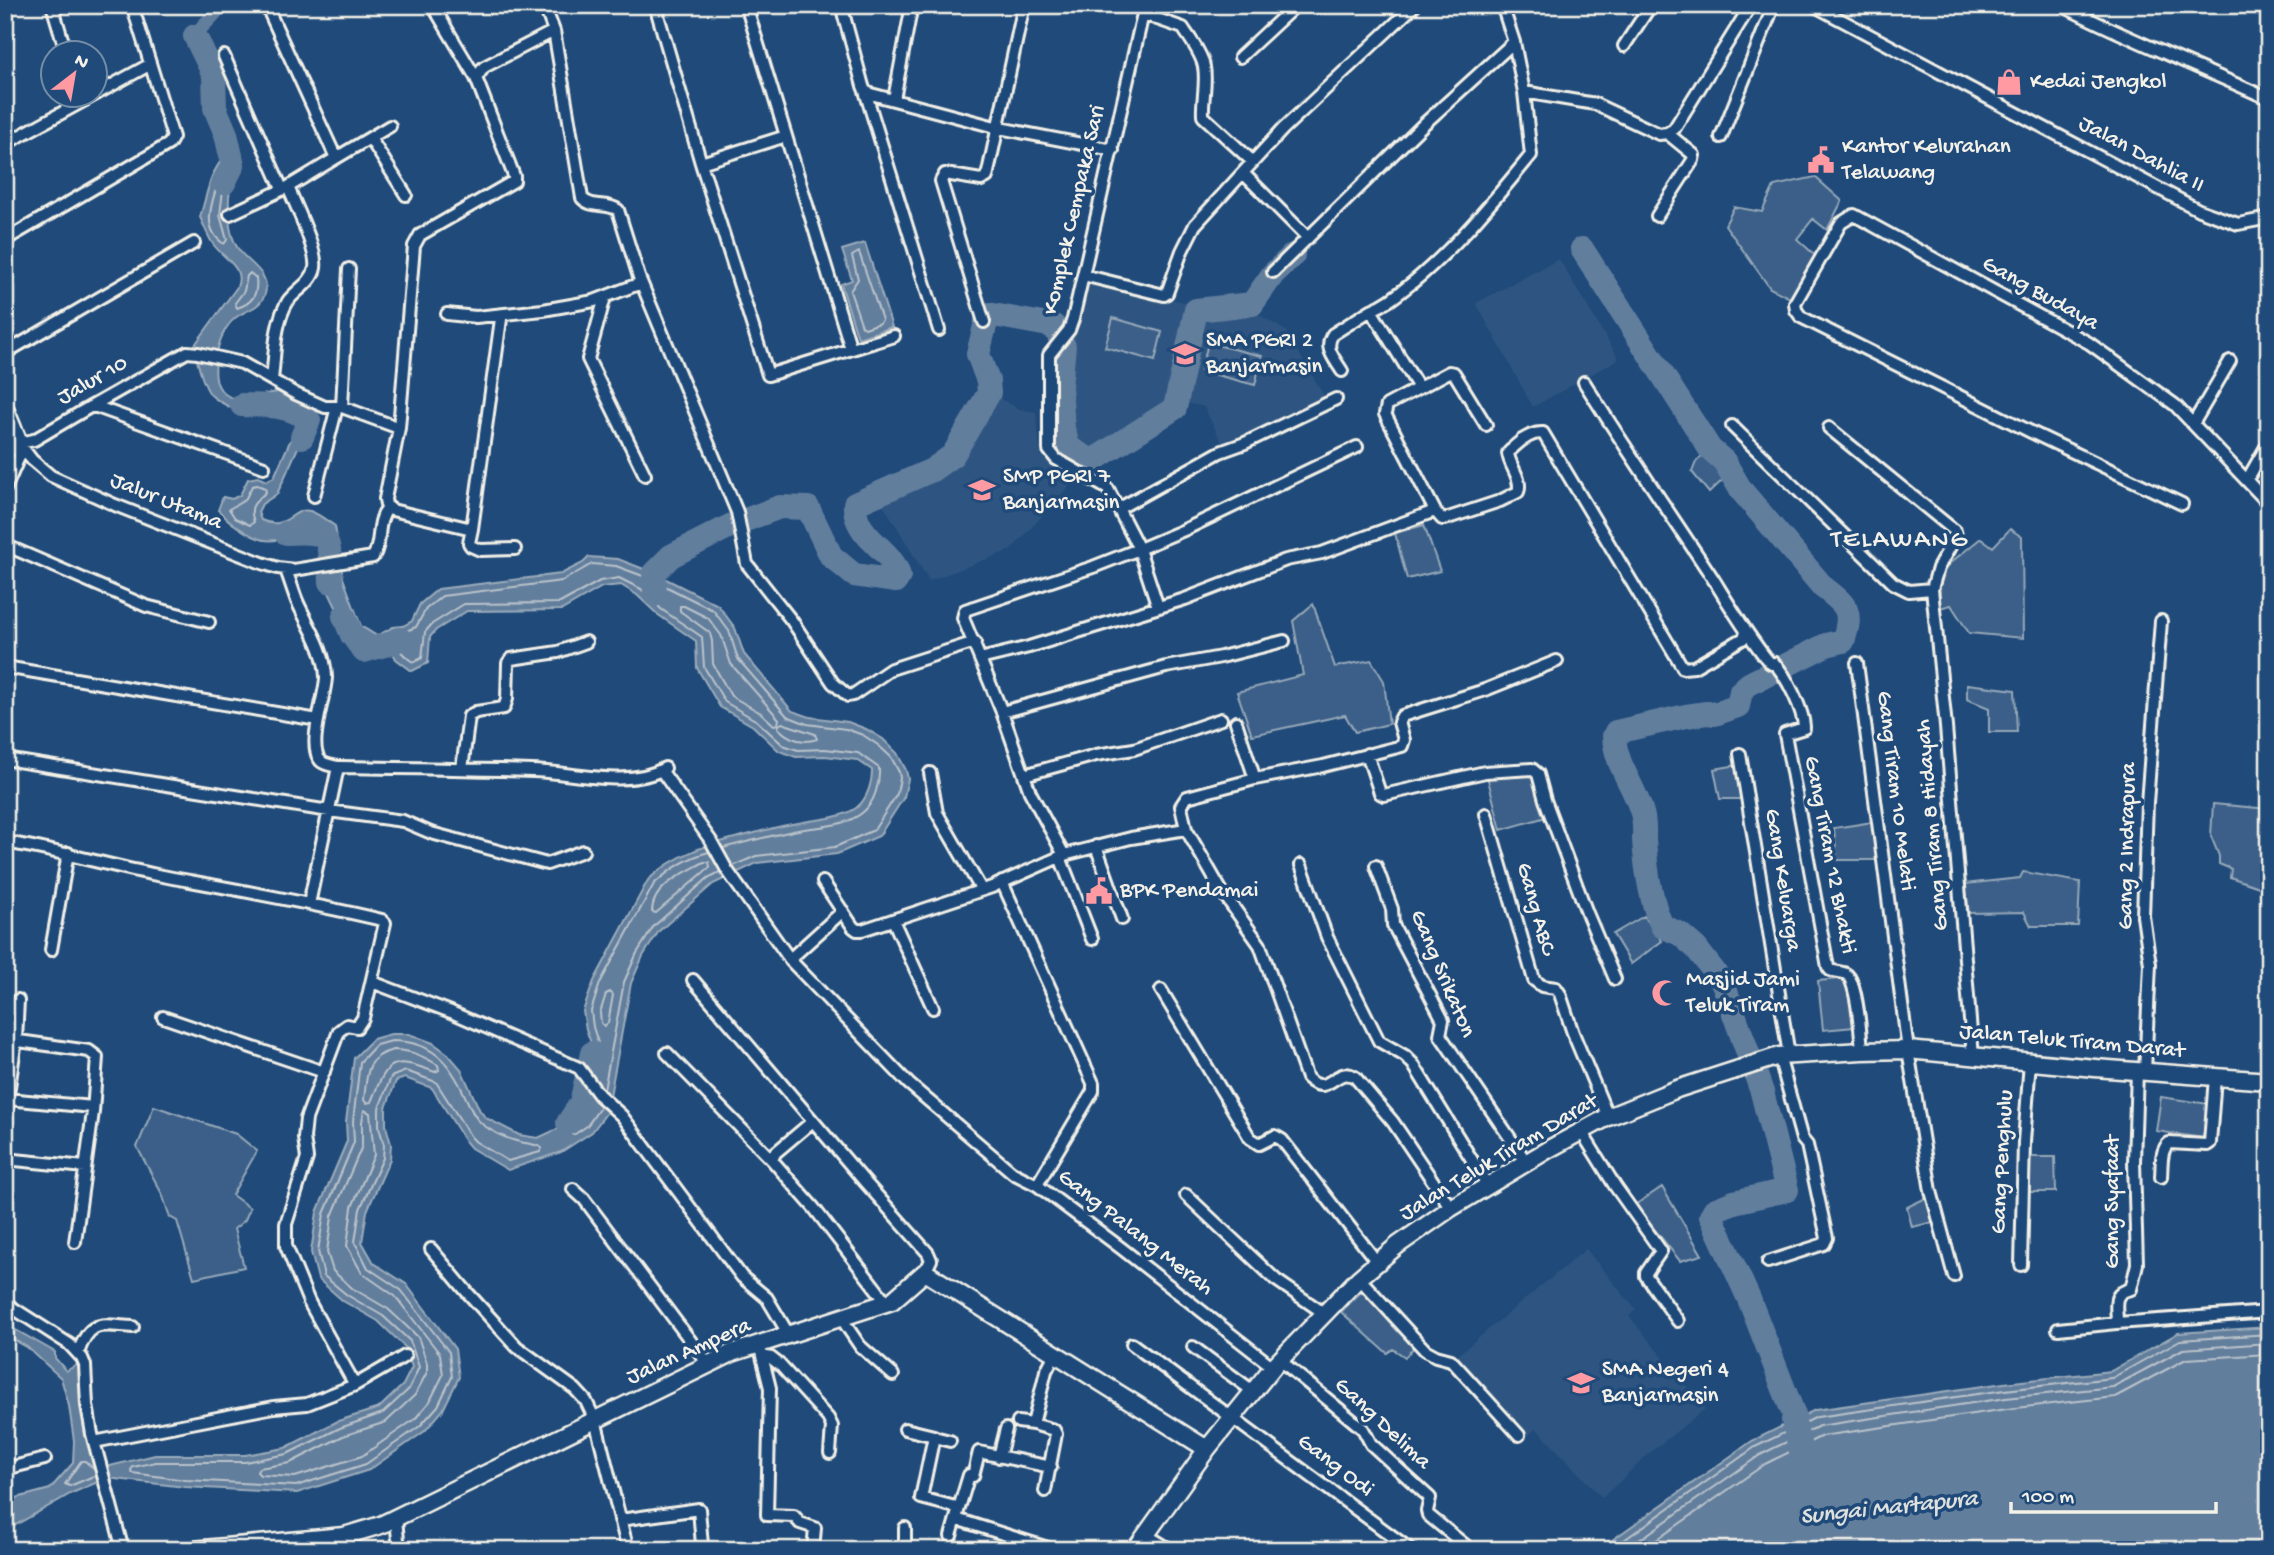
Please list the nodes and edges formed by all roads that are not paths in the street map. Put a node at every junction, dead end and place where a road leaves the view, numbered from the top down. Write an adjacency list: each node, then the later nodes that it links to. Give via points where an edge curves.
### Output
1 (52, 5): 21 (street)
2 (132, 5): 26 (street)
3 (266, 5): 42 (street)
4 (544, 5): 20 (street)
5 (655, 5): 44 (street)
6 (747, 5): 37 (street)
7 (841, 5): 29 (street)
8 (912, 5): 31 (street)
9 (1024, 5): 35 (street)
10 (1296, 5): 25 (street)
11 (1415, 5): 43 (street)
12 (1502, 5): 22 (street)
13 (1651, 5): 23 (street)
14 (1751, 5): 36 (street, via 1674,129)
15 (1774, 5): 38 (street)
16 (1812, 5): 50 (street, Jalan Dahlia II, via 2199,210 2238,224)
17 (2061, 5): 32 (street)
18 (433, 6): 27 (street)
19 (1144, 10): 41 (street, Komplek Cempaka Sari); 43 (street, via 1183,28 1204,63 1203,116)
20 (554, 31): 27 (street, via 484,67); 57 (street, via 582,198 618,210)
21 (62, 38)
22 (1514, 42): 30 (street); 51 (street)
23 (1624, 46)
24 (224, 56): 46 (street)
25 (1240, 57)
26 (149, 65): 28 (street); 52 (street, via 173,137 169,144)
27 (476, 78): 79 (street, via 514,181 416,240)
28 (108, 85)
29 (865, 91): 31 (street); 63 (street)
30 (1524, 93): 36 (street, via 1595,104 1659,134); 59 (street, via 1531,155 1426,272)
31 (894, 99): 35 (street)
32 (2269, 99)
33 (64, 108): 40 (street)
34 (390, 126): 39 (street)
35 (999, 128): 41 (street); 62 (street, via 987,177 945,174 941,181)
36 (1667, 133): 49 (street, via 1694,155)
37 (786, 136): 44 (street); 65 (street)
38 (1721, 136)
39 (370, 138): 42 (street); 47 (street)
40 (5, 143)
41 (1113, 150): 56 (street, Komplek Cempaka Sari)
42 (336, 158): 46 (street)
43 (1252, 162): 45 (street)
44 (701, 163): 65 (street, via 768,375)
45 (1244, 174): 51 (street); 56 (street, via 1195,225 1164,295)
46 (285, 188): 48 (street); 69 (street, via 311,242 315,268 279,320)
47 (406, 195)
48 (230, 214)
49 (1657, 216)
50 (2269, 218)
51 (1308, 238): 55 (street)
52 (5, 240)
53 (194, 243): 66 (street)
54 (349, 269): 74 (street)
55 (1273, 272)
56 (1083, 275): 92 (street, Komplek Cempaka Sari, via 1069,330 1051,351 1049,450 1056,459 1108,489)
57 (641, 283): 58 (street); 106 (street, via 737,512 747,564 833,683 844,694 853,695 891,669)
58 (605, 297): 60 (street, via 542,310 476,317); 85 (street, via 588,359)
59 (1371, 310): 68 (street, via 1329,338 1328,349); 71 (street)
60 (447, 314)
61 (501, 318): 94 (street)
62 (984, 322)
63 (939, 330)
64 (894, 336): 65 (street)
65 (851, 349)
66 (5, 353)
67 (2230, 361): 76 (street)
68 (1342, 371)
69 (272, 380): 73 (street, Jalur 10, via 242,363 187,352); 74 (street, via 325,407)
70 (1584, 382): 103 (street)
71 (1419, 388): 77 (street, via 1454,373); 93 (street, via 1387,405 1385,414)
72 (1336, 400): 92 (street, via 1220,452)
73 (94, 406): 82 (street, Jalur 10, via 34,440); 84 (street)
74 (340, 407): 79 (street); 88 (street)
75 (5, 410): 82 (street)
76 (2193, 424): 86 (street, Gang Budaya); 89 (street, Gang Budaya, via 2175,405 2089,344 1854,215 1841,223 1795,303 1801,317)
77 (1486, 425)
78 (1732, 426): 99 (street, via 1893,583 1909,591)
79 (399, 428): 91 (street, via 385,499)
80 (1829, 428): 99 (street, via 1955,531)
81 (2269, 442): 86 (street)
82 (12, 445): 87 (street, via 19,457); 98 (street, Jalur Utama, via 62,481)
83 (1357, 447): 97 (street)
84 (264, 467)
85 (645, 475)
86 (2247, 480): 90 (street, Gang Budaya)
87 (5, 489)
88 (314, 496)
89 (2182, 504)
90 (2269, 504)
91 (388, 508): 94 (street); 98 (street, Jalur Utama, via 380,522 373,557)
92 (1118, 509): 97 (street, Komplek Cempaka Sari)
93 (1435, 511): 100 (street); 103 (street, via 1445,519 1518,492 1520,485 1508,453 1526,438 1543,433 1683,668 1704,662 1744,638)
94 (472, 529): 96 (street, via 469,543 475,548)
95 (5, 545): 102 (street, via 146,606)
96 (515, 549)
97 (1139, 549): 100 (street, Komplek Cempaka Sari); 106 (street, via 965,610 962,618)
98 (286, 570): 113 (street, via 325,669 326,688)
99 (1932, 589): 155 (street, Gang Tiram 8 Hidayah)
100 (1158, 607): 107 (street)
101 (2161, 621): 158 (street, Gang 2 Indrapura, via 2147,803 2143,916 2150,964)
102 (209, 622)
103 (1746, 632): 152 (street, Gang Tiram 12 Bhakti, via 1779,669 1804,725 1785,734 1828,967 1850,978)
104 (1284, 641): 111 (street, via 1166,667)
105 (586, 642): 119 (street, via 510,660 504,708 469,716)
106 (975, 642): 107 (street)
107 (980, 659): 111 (street)
108 (1558, 661): 115 (street, via 1402,716 1402,746)
109 (1857, 663): 151 (street, Gang Tiram 10 Melati)
110 (5, 667): 113 (street)
111 (1002, 712): 121 (street)
112 (1221, 719): 121 (street, via 1134,749)
113 (318, 720): 118 (street, via 316,752 324,764)
114 (1236, 722): 122 (street)
115 (1367, 754): 122 (street); 143 (street, via 1384,795 1485,772 1535,771)
116 (1740, 754): 154 (street, Gang Keluarga)
117 (5, 759): 123 (street)
118 (338, 767): 119 (street); 123 (street)
119 (462, 769): 142 (street, via 607,777 644,776 663,769)
120 (930, 773): 135 (street, via 937,813)
121 (1024, 775): 130 (street)
122 (1255, 779): 125 (street, via 1187,797 1181,806)
123 (329, 811): 128 (street, via 403,821 547,864); 136 (street)
124 (1486, 814): 164 (street, Gang ABC, via 1534,980 1560,994)
125 (1186, 829): 127 (street); 176 (street, via 1221,890 1261,944 1307,1078 1323,1086 1344,1074 1355,1077 1393,1122)
126 (5, 842): 129 (street)
127 (1096, 846): 130 (street); 138 (street)
128 (583, 851)
129 (68, 853): 136 (street); 141 (street)
130 (1062, 856): 134 (street); 140 (street)
131 (1301, 865): 173 (street, via 1327,937 1379,1041 1412,1064)
132 (1376, 866): 169 (street, Gang Srikaton, via 1393,925 1443,1020 1440,1035)
133 (823, 881): 137 (street)
134 (1002, 882): 135 (street); 172 (street, Gang Palang Merah, via 1093,1083 1093,1091)
135 (981, 889): 139 (street)
136 (309, 904): 145 (street, via 386,923)
137 (842, 911): 139 (street, via 857,930); 142 (street)
138 (1122, 919)
139 (894, 920): 148 (street)
140 (1092, 939)
141 (51, 950)
142 (790, 958): 172 (street, via 909,1084 1013,1173)
143 (1615, 979)
144 (692, 980): 165 (street)
145 (372, 982): 157 (street, via 360,1025 339,1031); 194 (street, via 579,1068 622,1116 741,1277 767,1298)
146 (1161, 990): 179 (street, via 1250,1138 1259,1144 1275,1136 1282,1140)
147 (18, 1000): 150 (street)
148 (933, 1008)
149 (163, 1017): 157 (street)
150 (10, 1040): 161 (street); 162 (street, via 94,1054 98,1061)
151 (1908, 1050): 152 (street, Jalan Teluk Tiram Darat); 155 (street, Jalan Teluk Tiram Darat); 183 (street, Gang Tiram 10 Melati, via 1931,1191)
152 (1862, 1051): 154 (street, Jalan Teluk Tiram Darat)
153 (667, 1054): 168 (street)
154 (1784, 1056): 164 (street, Jalan Teluk Tiram Darat, via 1676,1089); 180 (street, Gang Keluarga, via 1827,1238 1824,1244)
155 (1973, 1056): 156 (street, Jalan Teluk Tiram Darat)
156 (2029, 1061): 158 (street, Jalan Teluk Tiram Darat); 181 (street, Gang Penghulu)
157 (324, 1072): 204 (street, via 306,1119 307,1158 286,1224 286,1246 309,1302)
158 (2141, 1072): 159 (street, Jalan Teluk Tiram Darat); 191 (street, Gang Syafaat, via 2134,1162 2137,1264 2131,1289 2117,1295)
159 (2215, 1077): 160 (street, Jalan Teluk Tiram Darat); 171 (street, via 2210,1143 2168,1143 2162,1153)
160 (2269, 1081)
161 (7, 1099): 162 (street); 163 (street)
162 (93, 1107): 170 (street)
163 (5, 1114)
164 (1608, 1117): 166 (street, Jalan Teluk Tiram Darat)
165 (813, 1121): 168 (street); 182 (street, via 928,1253 931,1260)
166 (1581, 1131): 169 (street, Jalan Teluk Tiram Darat); 190 (street, via 1661,1251 1646,1276)
167 (5, 1159): 170 (street)
168 (772, 1160): 186 (street)
169 (1527, 1163): 173 (street, Jalan Teluk Tiram Darat)
170 (85, 1167): 177 (street)
171 (2161, 1177)
172 (1037, 1185): 202 (street, Gang Palang Merah)
173 (1488, 1186): 176 (street, Jalan Teluk Tiram Darat)
174 (573, 1189): 201 (street)
175 (1186, 1195): 188 (street, via 1276,1280)
176 (1451, 1208): 179 (street, Jalan Teluk Tiram Darat)
177 (75, 1242)
178 (431, 1249): 207 (street, via 517,1347 575,1389)
179 (1377, 1262): 184 (street, Jalan Teluk Tiram Darat)
180 (1768, 1262)
181 (2021, 1265)
182 (925, 1272): 186 (street, Jalan Ampera); 199 (street)
183 (1954, 1276)
184 (1359, 1278): 188 (street, Jalan Teluk Tiram Darat); 212 (street, via 1425,1350 1451,1360)
185 (5, 1303): 198 (street)
186 (887, 1303): 189 (street, Jalan Ampera)
187 (2269, 1312): 191 (street)
188 (1325, 1314): 202 (street, Jalan Teluk Tiram Darat)
189 (841, 1318): 194 (street, Jalan Ampera); 203 (street, via 860,1346)
190 (1678, 1321)
191 (2117, 1322): 193 (street)
192 (132, 1327): 198 (street, via 93,1327 85,1333)
193 (2058, 1329)
194 (789, 1335): 197 (street, Jalan Ampera)
195 (1132, 1343): 206 (street, Gang Odi)
196 (1193, 1347): 205 (street)
197 (760, 1350): 201 (street, Jalan Ampera); 217 (street, via 780,1364 828,1418 832,1426); 234 (street, via 769,1388 767,1515 794,1516 815,1528)
198 (78, 1353): 215 (street, via 85,1365)
199 (1055, 1354): 209 (street); 216 (street)
200 (405, 1356): 204 (street)
201 (708, 1364): 207 (street, Jalan Ampera)
202 (1276, 1364): 205 (street, Jalan Teluk Tiram Darat); 240 (street, Gang Delima, via 1363,1429 1371,1444 1430,1498 1428,1515)
203 (893, 1375)
204 (355, 1385): 215 (street, via 307,1404 262,1409)
205 (1254, 1392): 206 (street, Jalan Teluk Tiram Darat)
206 (1233, 1416): 216 (street, Jalan Teluk Tiram Darat); 239 (street, Gang Odi)
207 (596, 1420): 224 (street, Jalan Ampera); 225 (street)
208 (1018, 1422): 209 (street)
209 (1033, 1424): 220 (street, via 1055,1432)
210 (905, 1429): 213 (street)
211 (1006, 1429): 218 (street)
212 (1519, 1434)
213 (934, 1437): 214 (street); 223 (street, via 921,1498)
214 (950, 1441)
215 (96, 1448): 230 (street)
216 (1207, 1449): 227 (street, Jalan Teluk Tiram Darat)
217 (830, 1453)
218 (999, 1457): 220 (street); 223 (street, via 979,1452)
219 (45, 1459): 221 (street)
220 (1051, 1467): 222 (street)
221 (5, 1469)
222 (1045, 1491)
223 (958, 1514): 228 (street); 236 (street)
224 (396, 1519): 231 (street, Jalan Ampera, via 344,1536); 232 (street)
225 (620, 1520): 229 (street, via 699,1509); 233 (street)
226 (905, 1528): 235 (street)
227 (1145, 1534): 237 (street, Jalan Teluk Tiram Darat); 238 (street)
228 (951, 1536)
229 (702, 1545)
230 (123, 1550)
231 (193, 1550)
232 (399, 1550)
233 (628, 1550)
234 (813, 1550)
235 (905, 1550)
236 (1054, 1550)
237 (1135, 1550)
238 (1171, 1550)
239 (1411, 1550)
240 (1471, 1550)

